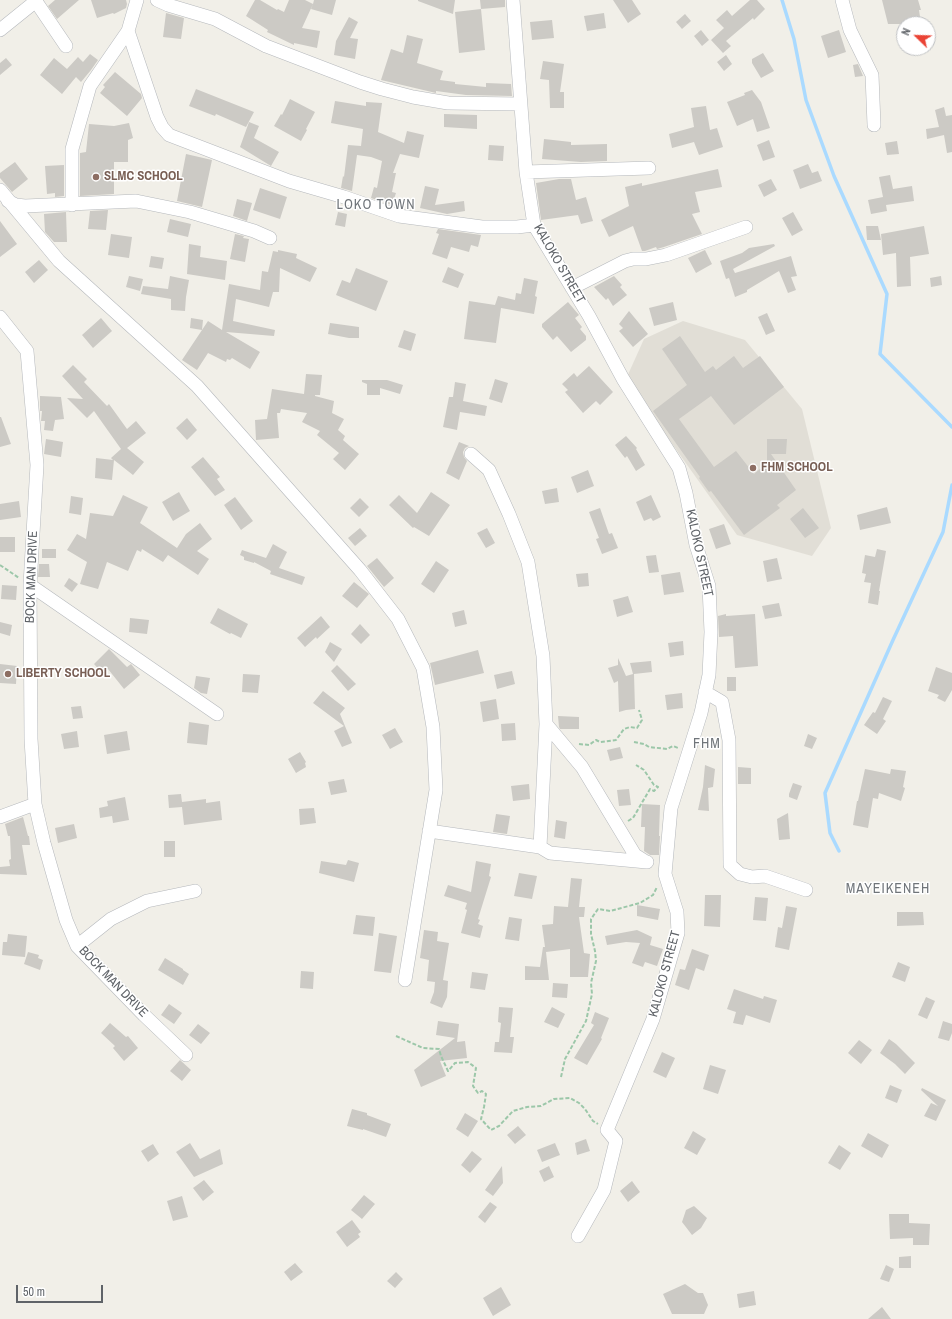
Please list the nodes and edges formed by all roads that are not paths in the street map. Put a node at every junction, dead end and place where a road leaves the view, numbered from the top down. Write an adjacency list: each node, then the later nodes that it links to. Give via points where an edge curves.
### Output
1 (35, 0): 6 (street); 8 (street)
2 (137, 0): 7 (street)
3 (157, 0): 9 (street, via 215,19 266,46 382,89 448,103)
4 (513, 0): 9 (street, KALOKO STREET)
5 (842, 0): 10 (street, via 850,30 872,75)
6 (0, 30)
7 (128, 31): 14 (street, via 90,86 72,149); 15 (street, via 157,118 170,135 289,181 399,216 482,227)
8 (66, 46)
9 (520, 104): 12 (street, KALOKO STREET)
10 (874, 125)
11 (649, 168): 12 (street)
12 (526, 172): 15 (street, KALOKO STREET)
13 (4, 195): 14 (street, via 16,205); 27 (street, via 59,261 197,386 360,570 398,619 423,668 432,727 436,790)
14 (72, 205): 17 (street, via 136,201 190,212)
15 (534, 225): 18 (street, KALOKO STREET)
16 (746, 227): 18 (street, via 666,255 646,260 625,261)
17 (270, 238)
18 (572, 288): 22 (street, KALOKO STREET, via 623,379 679,468 696,545 709,586 711,632)
19 (0, 317): 21 (street, BOCK MAN DRIVE, via 27,351 37,465)
20 (471, 454): 24 (street, via 489,470 528,562 543,656)
21 (30, 585): 23 (street); 25 (street, BOCK MAN DRIVE, via 31,739)
22 (705, 692): 30 (street, KALOKO STREET, via 672,808); 31 (street, via 722,702 729,740 730,865 740,874 752,877 765,876)
23 (217, 714)
24 (546, 724): 28 (street); 29 (street, via 582,766 635,855)
25 (35, 804): 26 (street); 33 (street, BOCK MAN DRIVE, via 66,920)
26 (0, 817)
27 (429, 831): 28 (street); 34 (street)
28 (540, 847): 29 (street, via 550,853)
29 (647, 862): 30 (street)
30 (665, 874): 36 (street, KALOKO STREET, via 677,912 678,933 653,1019 607,1130 616,1141 604,1190)
31 (806, 890)
32 (195, 891): 33 (street, via 147,901 111,920)
33 (77, 946): 35 (street, BOCK MAN DRIVE)
34 (405, 980)
35 (186, 1055)
36 (578, 1236)

